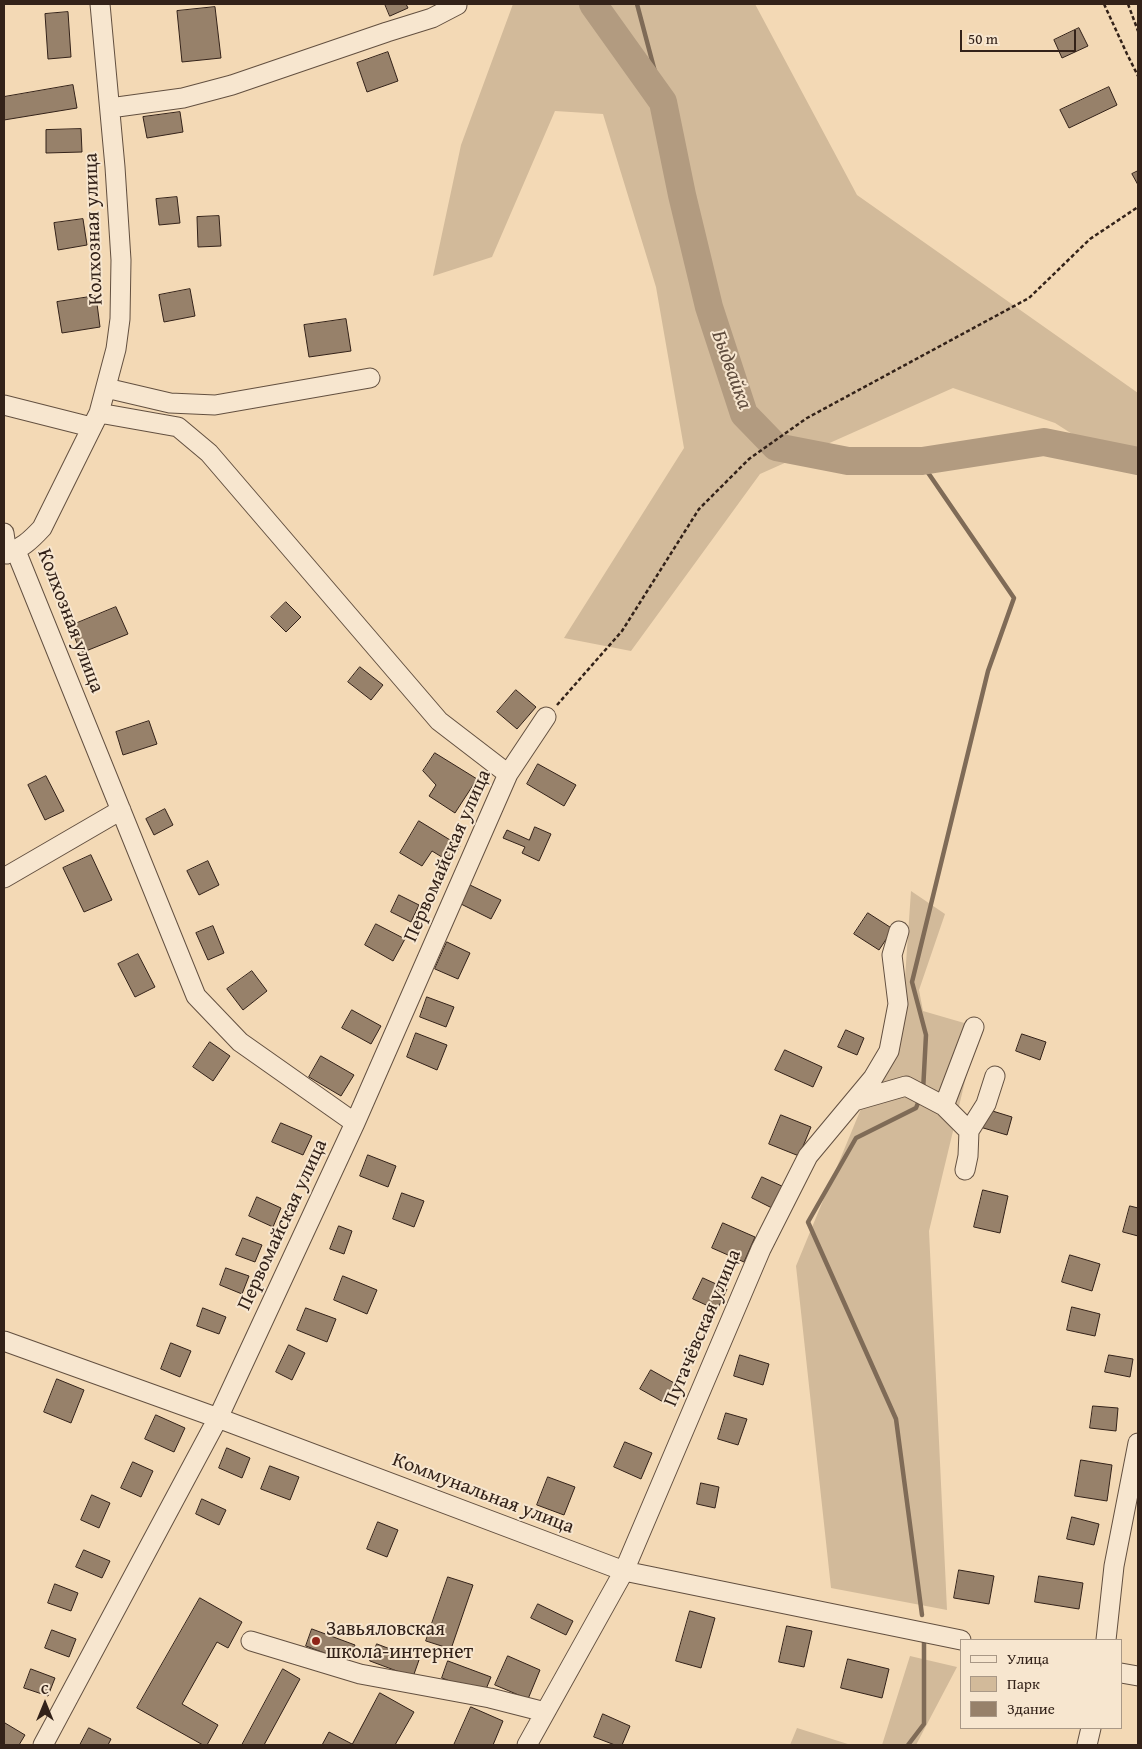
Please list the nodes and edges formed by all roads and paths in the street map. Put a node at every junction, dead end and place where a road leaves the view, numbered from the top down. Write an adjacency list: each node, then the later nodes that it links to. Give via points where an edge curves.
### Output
1 (100, 4): 7 (street, Колхозная улица)
2 (457, 4): 7 (street, via 432,18 232,85 182,98)
3 (1104, 4): 6 (path)
4 (1128, 4): 5 (path)
5 (1138, 31)
6 (1138, 76)
7 (110, 108): 10 (street, Колхозная улица, via 120,319)
8 (1138, 207): 15 (path, via 1090,239 1029,298 806,418 749,459 700,509 622,631)
9 (370, 378): 10 (street, via 215,405 170,403)
10 (106, 388): 12 (street, Колхозная улица)
11 (4, 405): 12 (street)
12 (95, 420): 14 (street, Колхозная улица, via 42,528 32,539); 16 (street, via 178,427 209,453 439,721)
13 (4, 533): 14 (street)
14 (9, 553): 17 (street, Колхозная улица)
15 (546, 717): 16 (street, Первомайская улица)
16 (508, 774): 24 (street, Первомайская улица)
17 (121, 810): 18 (street); 24 (street, Колхозная улица, via 196,996 240,1042)
18 (4, 878)
19 (899, 931): 22 (street, Пугачёвская улица, via 892,955 898,1004 889,1051)
20 (974, 1027): 23 (street)
21 (996, 1076): 25 (street, via 986,1104)
22 (854, 1101): 23 (street, via 906,1086); 30 (street, Пугачёвская улица, via 808,1156 761,1249)
23 (938, 1102): 25 (street)
24 (355, 1123): 28 (street, Первомайская улица)
25 (969, 1131): 26 (street)
26 (965, 1170)
27 (4, 1341): 28 (street, Коммунальная улица)
28 (218, 1418): 30 (street, Коммунальная улица); 38 (street, Первомайская улица)
29 (1138, 1443): 31 (street, via 1114,1566)
30 (624, 1571): 32 (street, Коммунальная улица); 36 (street, Пугачёвская улица)
31 (1106, 1639)
32 (960, 1640)
33 (251, 1641): 36 (street, via 360,1674 490,1698)
34 (1122, 1673): 35 (street)
35 (1138, 1676)
36 (544, 1712): 39 (street, Пугачёвская улица)
37 (1091, 1729): 40 (street)
38 (44, 1745)
39 (527, 1745)
40 (1087, 1745)

